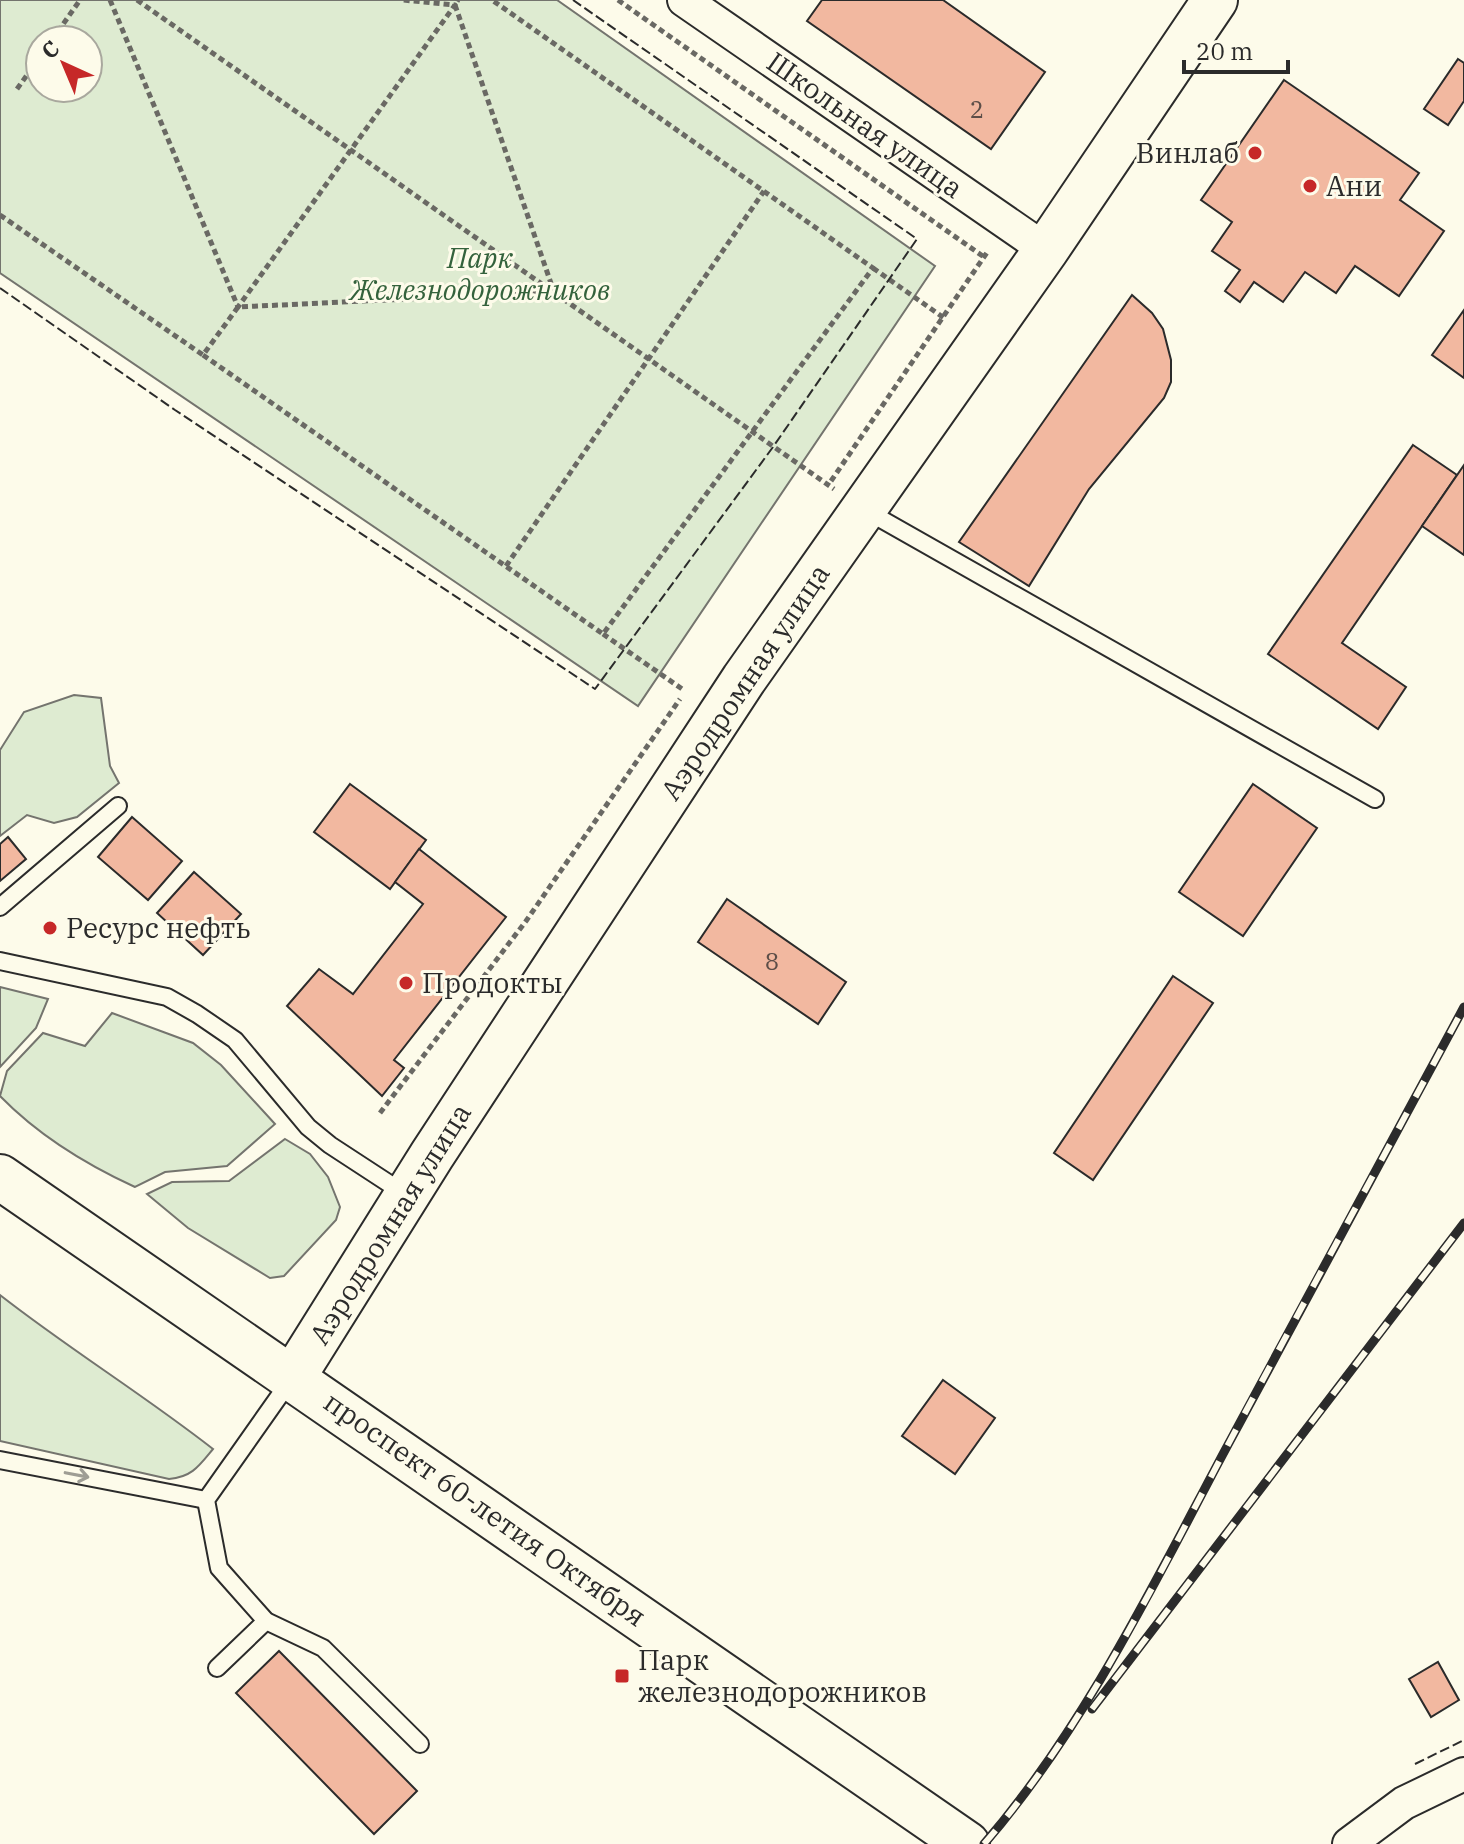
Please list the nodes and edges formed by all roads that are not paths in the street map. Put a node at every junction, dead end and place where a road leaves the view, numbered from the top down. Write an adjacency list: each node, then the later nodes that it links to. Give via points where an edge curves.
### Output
1 (684, 0): 3 (street, Школьная улица)
2 (1215, 0): 3 (main road, Аэродромная улица)
3 (1046, 250): 4 (main road, Аэродромная улица)
4 (863, 509): 5 (lane); 10 (main road, Аэродромная улица, via 735,692)
5 (1375, 799)
6 (118, 806): 7 (lane)
7 (0, 907)
8 (0, 961): 10 (lane, via 167,997 197,1014 235,1040 308,1127)
9 (0, 1177): 11 (main road, проспект 60-летия Октября)
10 (407, 1195): 11 (main road, Аэродромная улица)
11 (293, 1377): 13 (lane); 18 (main road, проспект 60-летия Октября)
12 (0, 1460): 13 (lane, one-way to 13)
13 (206, 1500): 14 (lane, via 219,1568)
14 (266, 1621): 15 (lane); 16 (lane, via 323,1648)
15 (217, 1668)
16 (420, 1744)
17 (1464, 1774): 19 (street, via 1404,1803)
18 (967, 1844)
19 (1349, 1844)

